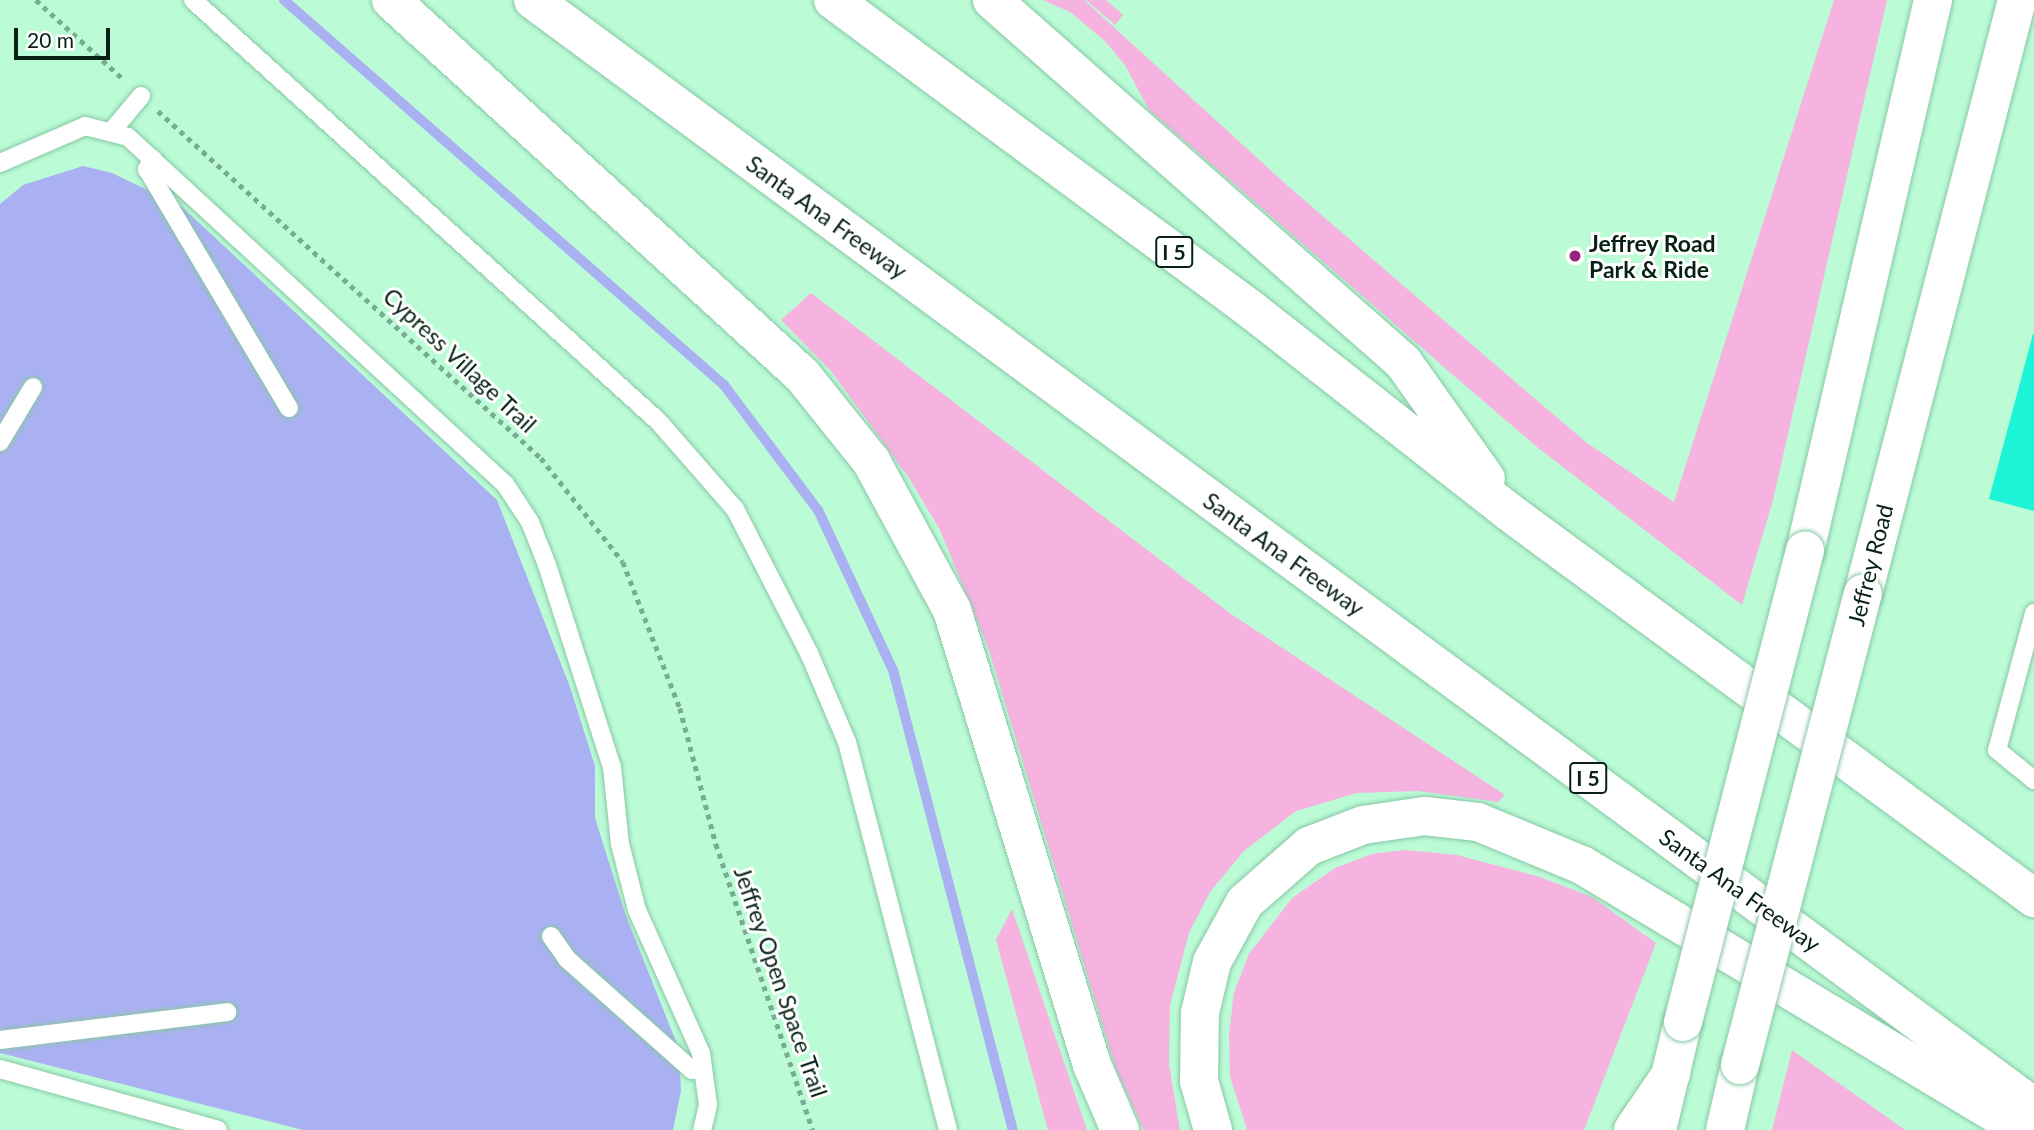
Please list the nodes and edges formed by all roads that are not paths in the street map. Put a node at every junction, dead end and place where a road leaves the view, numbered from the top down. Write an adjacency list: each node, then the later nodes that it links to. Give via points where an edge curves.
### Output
1 (193, 0): 28 (lane, via 659,422 735,509 809,653 847,742)
2 (391, 0): 29 (main road, via 802,375 871,461 952,610 1092,1065)
3 (533, 0): 25 (main road, Santa Ana Freeway / I 5)
4 (833, 0): 15 (main road, I 5, via 1249,308)
5 (992, 0): 15 (main road, via 1403,362)
6 (1933, 0): 24 (main road, bridge, via 1805,551)
7 (2017, 0): 33 (main road, Jeffrey Road, bridge)
8 (141, 96): 9 (lane)
9 (111, 132): 10 (lane, via 128,137); 11 (lane, via 85,126)
10 (153, 159): 13 (lane, via 147,169); 23 (lane, via 505,484 530,522 612,767 620,844 637,910 701,1054)
11 (0, 163)
12 (33, 387): 14 (lane)
13 (289, 408)
14 (0, 442)
15 (1509, 512): 18 (main road, I 5)
16 (2034, 613): 17 (lane, via 1997,750)
17 (2034, 780)
18 (2034, 898)
19 (551, 936): 23 (lane, via 567,959 692,1070)
20 (227, 1012): 21 (lane)
21 (0, 1040)
22 (0, 1069): 26 (lane)
23 (703, 1070): 27 (lane, via 708,1105)
24 (1671, 1074): 31 (main road); 32 (main road)
25 (2034, 1107)
26 (218, 1130)
27 (702, 1130)
28 (948, 1130)
29 (1120, 1130)
30 (1213, 1130): 34 (main road, via 1199,1081 1200,1013 1212,962 1245,902 1309,846 1363,825 1425,816 1478,822 1582,865)
31 (1633, 1130)
32 (1657, 1130)
33 (1725, 1130)
34 (2023, 1130)

